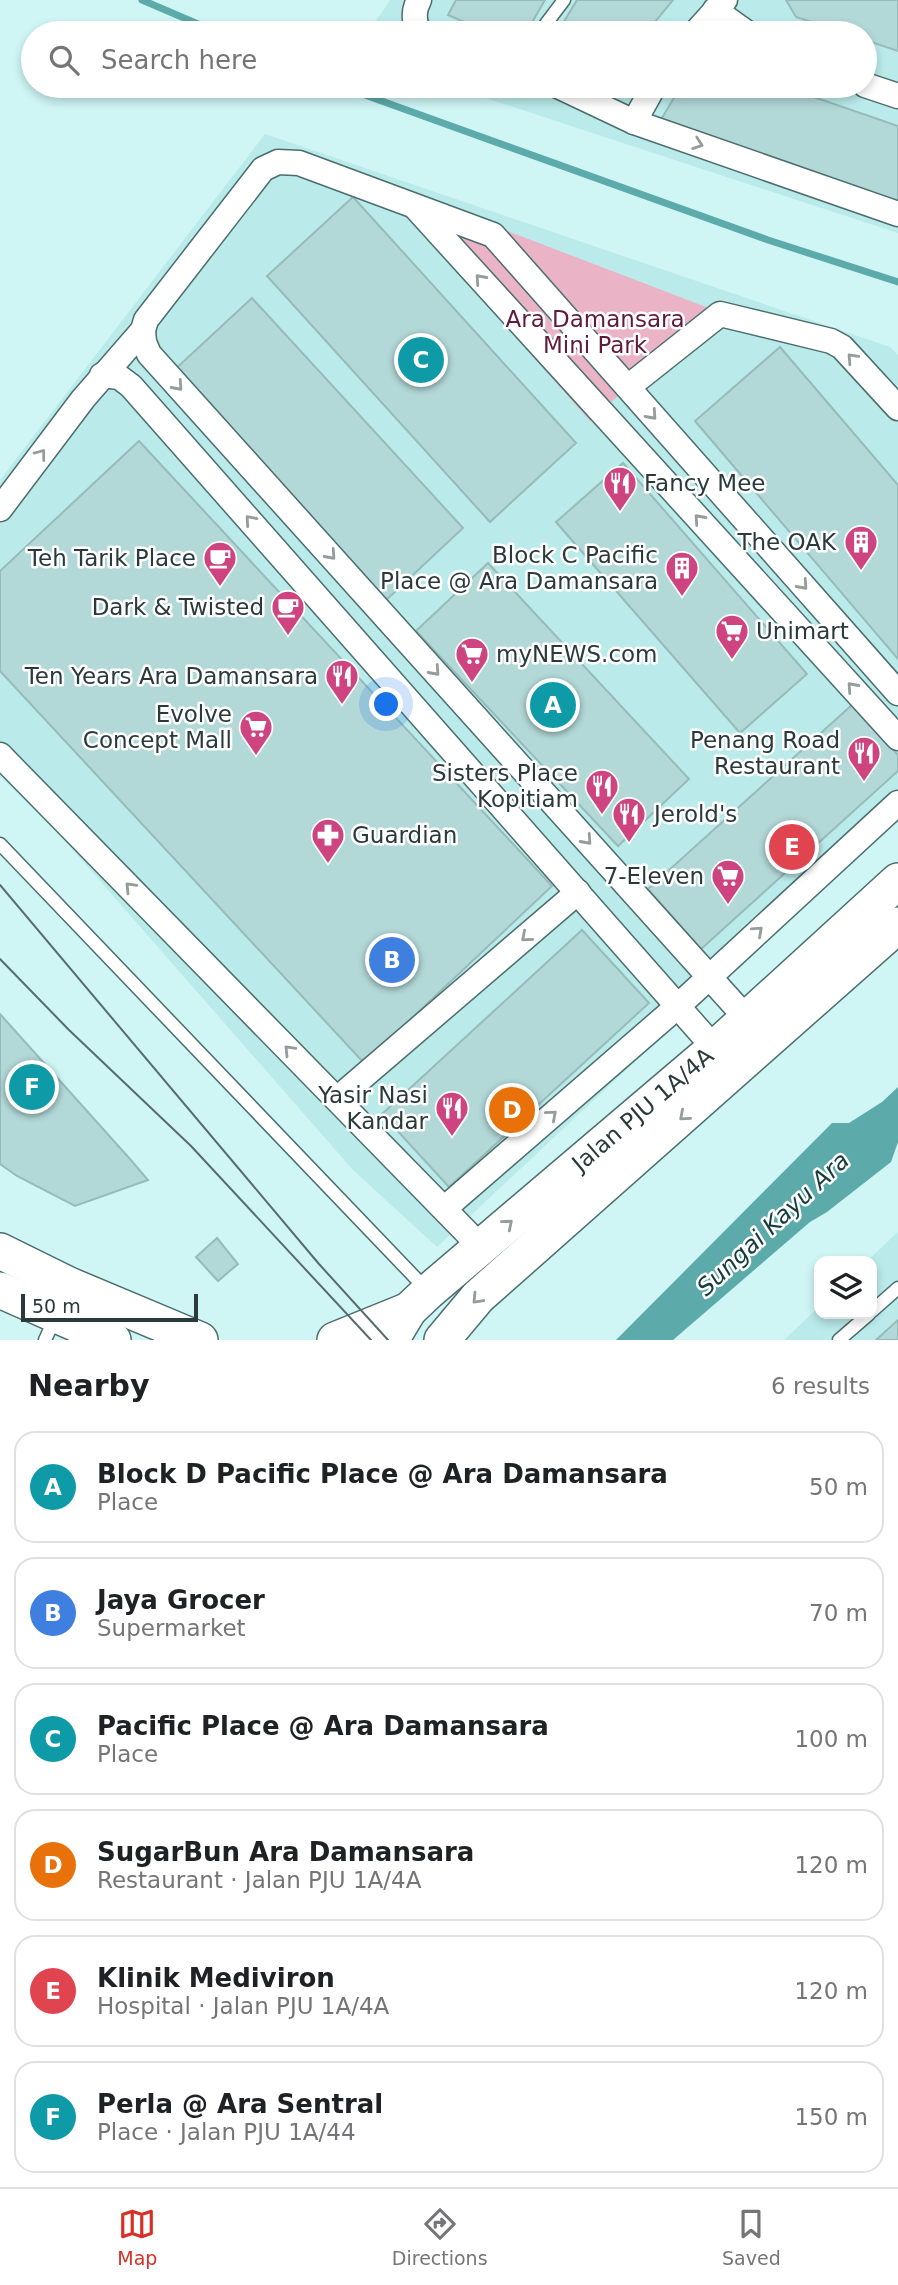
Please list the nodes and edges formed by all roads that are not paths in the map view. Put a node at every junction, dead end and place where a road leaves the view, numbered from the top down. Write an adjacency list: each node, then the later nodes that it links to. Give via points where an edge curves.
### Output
1 (419, 0): 4 (street)
2 (564, 0): 5 (lane)
3 (720, 5): 6 (street); 7 (street)
4 (414, 21)
5 (548, 21)
6 (706, 21)
7 (735, 21)
8 (877, 89): 9 (street)
9 (898, 96)
10 (583, 98): 12 (street)
11 (647, 98): 12 (street)
12 (634, 122): 14 (street, one-way to 14)
13 (413, 205): 15 (street, via 299,163 278,162 263,169 146,320); 17 (street, via 493,235); 21 (street, one-way to 13)
14 (898, 214)
15 (143, 330): 16 (street); 28 (street, one-way to 28, via 149,354)
16 (102, 376): 19 (street, one-way to 16); 26 (street, one-way to 16, via 131,386 119,377)
17 (628, 387): 18 (street, one-way to 17, via 842,347 831,341 720,314); 20 (street, one-way to 20)
18 (898, 408)
19 (0, 509)
20 (898, 693)
21 (898, 738)
22 (0, 755): 32 (street, one-way to 22)
23 (898, 803): 28 (street, one-way to 23)
24 (0, 844): 38 (lane)
25 (898, 881): 30 (street, Jalan PJU 1A/4A)
26 (578, 892): 29 (street); 32 (street, one-way to 32)
27 (898, 925): 30 (street, Jalan PJU 1A/4A)
28 (708, 977): 29 (street); 30 (street)
29 (678, 1006): 31 (street); 33 (street, one-way to 29)
30 (757, 1031): 31 (street, Jalan PJU 1A/4A)
31 (725, 1059): 34 (street, Jalan PJU 1A/4A, one-way to 31); 46 (street, Jalan PJU 1A/4A, one-way to 46, via 478,1297)
32 (337, 1099): 33 (street)
33 (445, 1208): 34 (street)
34 (481, 1247): 38 (street, Jalan PJU 1A/4A)
35 (0, 1251): 40 (street)
36 (898, 1288): 39 (lane)
37 (0, 1290): 40 (street)
38 (418, 1301): 44 (street); 45 (street, Jalan PJU 1A/4A)
39 (877, 1306)
40 (59, 1308): 42 (street); 43 (street)
41 (862, 1319): 47 (lane)
42 (113, 1340)
43 (200, 1340)
44 (335, 1340)
45 (391, 1340)
46 (442, 1340)
47 (839, 1340)

